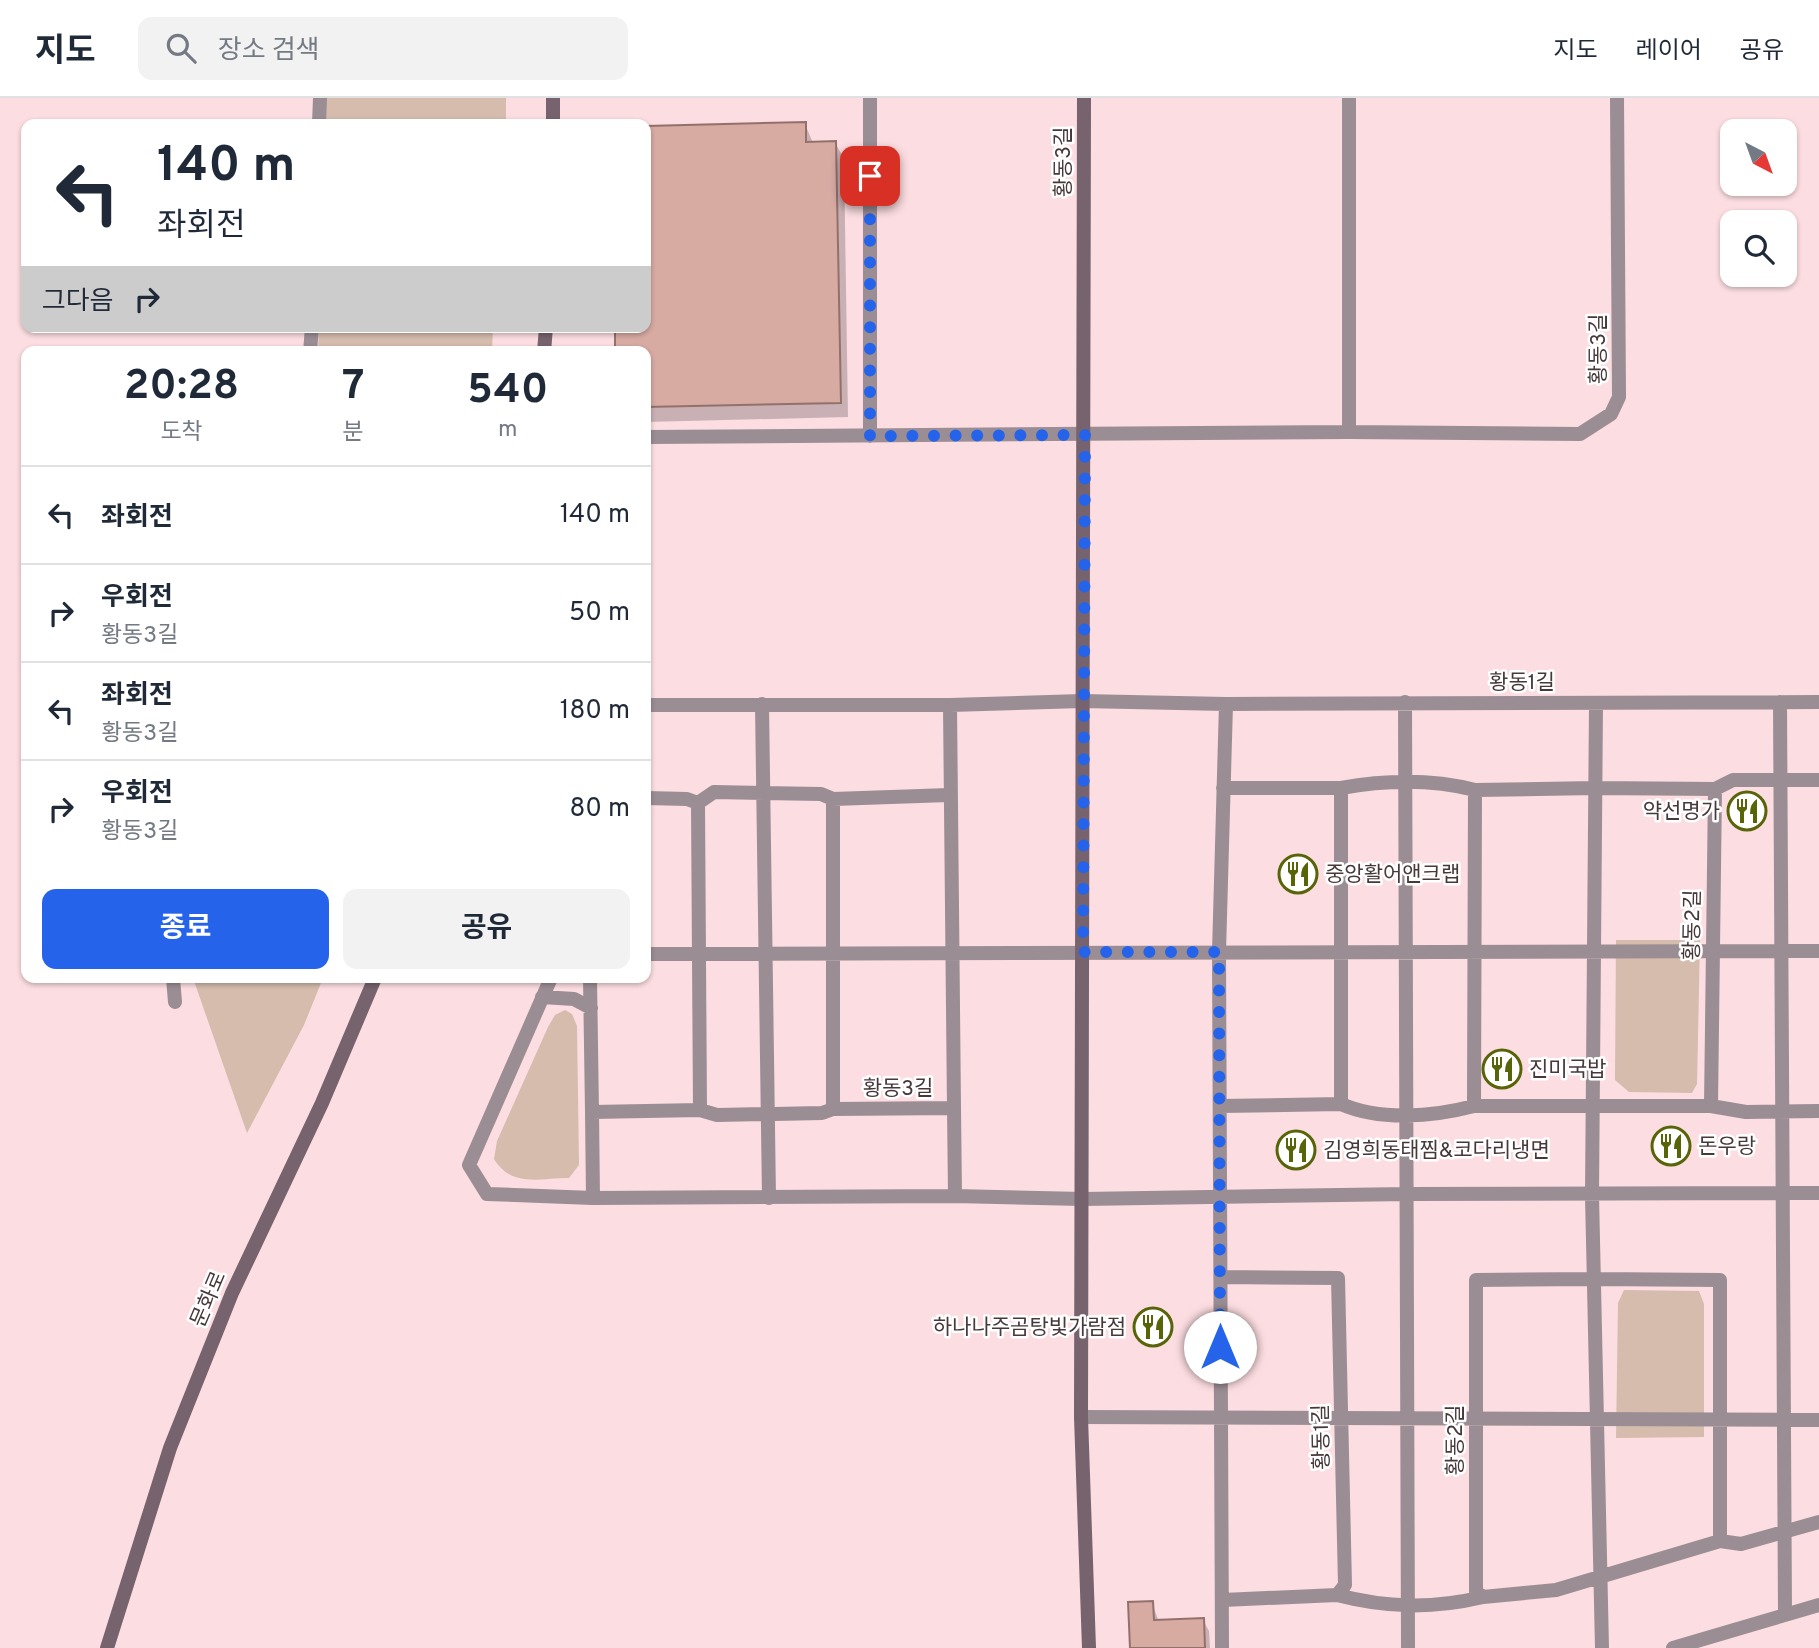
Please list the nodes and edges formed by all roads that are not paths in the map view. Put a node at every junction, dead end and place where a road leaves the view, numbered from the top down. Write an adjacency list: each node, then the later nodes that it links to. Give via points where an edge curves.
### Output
1 (320, 98): 7 (street)
2 (553, 98): 8 (street)
3 (870, 98): 11 (street)
4 (1084, 98): 10 (street, 황동3길)
5 (1349, 98): 9 (street)
6 (1617, 98): 9 (street, 황동3길, via 1619,397 1611,414 1580,434)
7 (319, 119)
8 (552, 119)
9 (1349, 432): 10 (street, 황동3길)
10 (1085, 435): 11 (street, 황동3길); 13 (street, 황동3길)
11 (870, 436): 12 (street, 황동3길)
12 (651, 437)
13 (1082, 701): 18 (street, 황동1길); 21 (street); 42 (street, 황동3길)
14 (1405, 702): 18 (street, 황동1길); 19 (street, 황동1길); 24 (street)
15 (1780, 702): 16 (street, 황동1길); 19 (street, 황동1길); 22 (street)
16 (1819, 702)
17 (762, 704): 20 (street); 21 (street); 30 (street)
18 (1226, 704): 27 (street)
19 (1596, 704): 26 (street)
20 (651, 705)
21 (950, 705): 31 (street, 황동3길)
22 (1780, 780): 23 (street); 28 (street, via 1733,780); 37 (street)
23 (1819, 780)
24 (1406, 782): 25 (street); 29 (street, via 1445,782); 45 (street)
25 (1340, 788): 27 (street); 44 (street)
26 (1595, 788): 28 (street); 29 (street); 35 (street)
27 (1223, 789): 43 (street)
28 (1715, 789): 36 (street, 황동2길)
29 (1475, 790): 46 (street)
30 (762, 793): 33 (street, via 821,794); 34 (street, via 714,792); 39 (street)
31 (949, 795): 33 (street); 41 (street, 황동3길)
32 (651, 798): 34 (street)
33 (833, 799): 40 (street, 황동3길)
34 (698, 803): 48 (street)
35 (1593, 951): 36 (street); 46 (street); 59 (street)
36 (1712, 951): 37 (street); 60 (street, 황동2길)
37 (1781, 951): 38 (street); 66 (street)
38 (1819, 951)
39 (763, 952): 40 (street); 48 (street); 67 (street)
40 (832, 952): 41 (street); 62 (street, 황동3길)
41 (951, 952): 42 (street); 61 (street, 황동3길)
42 (1083, 952): 43 (street); 77 (street, 황동3길)
43 (1219, 952): 44 (street); 57 (street)
44 (1341, 952): 45 (street); 56 (street)
45 (1407, 952): 46 (street); 68 (street)
46 (1473, 953): 58 (street)
47 (651, 954): 48 (street)
48 (698, 954): 63 (street)
49 (173, 983): 54 (street)
50 (373, 983): 99 (street, 문화로, via 227,1306 170,1448)
51 (549, 983): 53 (street)
52 (590, 983): 55 (street)
53 (542, 997): 55 (street, via 574,999); 74 (street, via 469,1165 487,1194)
54 (175, 1002)
55 (591, 1008): 65 (street)
56 (1340, 1104): 57 (street); 68 (street, via 1362,1113)
57 (1220, 1106): 76 (street)
58 (1474, 1106): 59 (street); 68 (street)
59 (1592, 1106): 60 (street); 72 (street)
60 (1710, 1107): 66 (street)
61 (954, 1108): 62 (street, 황동3길); 73 (street)
62 (833, 1109): 67 (street)
63 (700, 1110): 65 (street); 67 (street, via 717,1115)
64 (1819, 1111): 66 (street)
65 (592, 1112): 74 (street)
66 (1782, 1112): 70 (street)
67 (766, 1114): 75 (street)
68 (1409, 1114): 69 (street)
69 (1408, 1194): 72 (street); 76 (street); 83 (street)
70 (1782, 1194): 71 (street); 72 (street); 87 (street)
71 (1819, 1194)
72 (1592, 1195): 79 (street)
73 (955, 1196): 75 (street); 77 (street)
74 (593, 1198): 75 (street)
75 (769, 1198)
76 (1219, 1198): 77 (street); 78 (street)
77 (1083, 1199): 80 (street, 황동3길)
78 (1221, 1277): 81 (street); 82 (street, 황동1길, via 1338,1279)
79 (1594, 1279): 84 (street, 황동2길, via 1476,1280); 85 (street); 86 (street, 황동2길, via 1720,1280)
80 (1081, 1417): 81 (street); 100 (street, 황동3길)
81 (1220, 1418): 82 (street); 95 (street)
82 (1341, 1418): 83 (street); 93 (street, 황동1길, via 1345,1585)
83 (1407, 1418): 84 (street); 97 (street)
84 (1476, 1419): 85 (street); 94 (street, 황동2길, via 1476,1592)
85 (1595, 1419): 86 (street); 92 (street)
86 (1718, 1420): 87 (street); 91 (street, 황동2길)
87 (1783, 1420): 88 (street); 90 (street)
88 (1819, 1420)
89 (1819, 1522): 90 (street)
90 (1785, 1532): 91 (street, via 1741,1544); 98 (street)
91 (1720, 1541): 92 (street)
92 (1599, 1578): 94 (street, via 1556,1590); 103 (street)
93 (1338, 1595): 95 (street); 97 (street, via 1376,1605)
94 (1483, 1597): 97 (street, via 1442,1606)
95 (1223, 1600): 101 (street)
96 (1819, 1605): 98 (street)
97 (1408, 1606): 102 (street)
98 (1786, 1615): 104 (street)
99 (107, 1648)
100 (1089, 1648)
101 (1222, 1648)
102 (1408, 1648)
103 (1602, 1648)
104 (1673, 1648)

